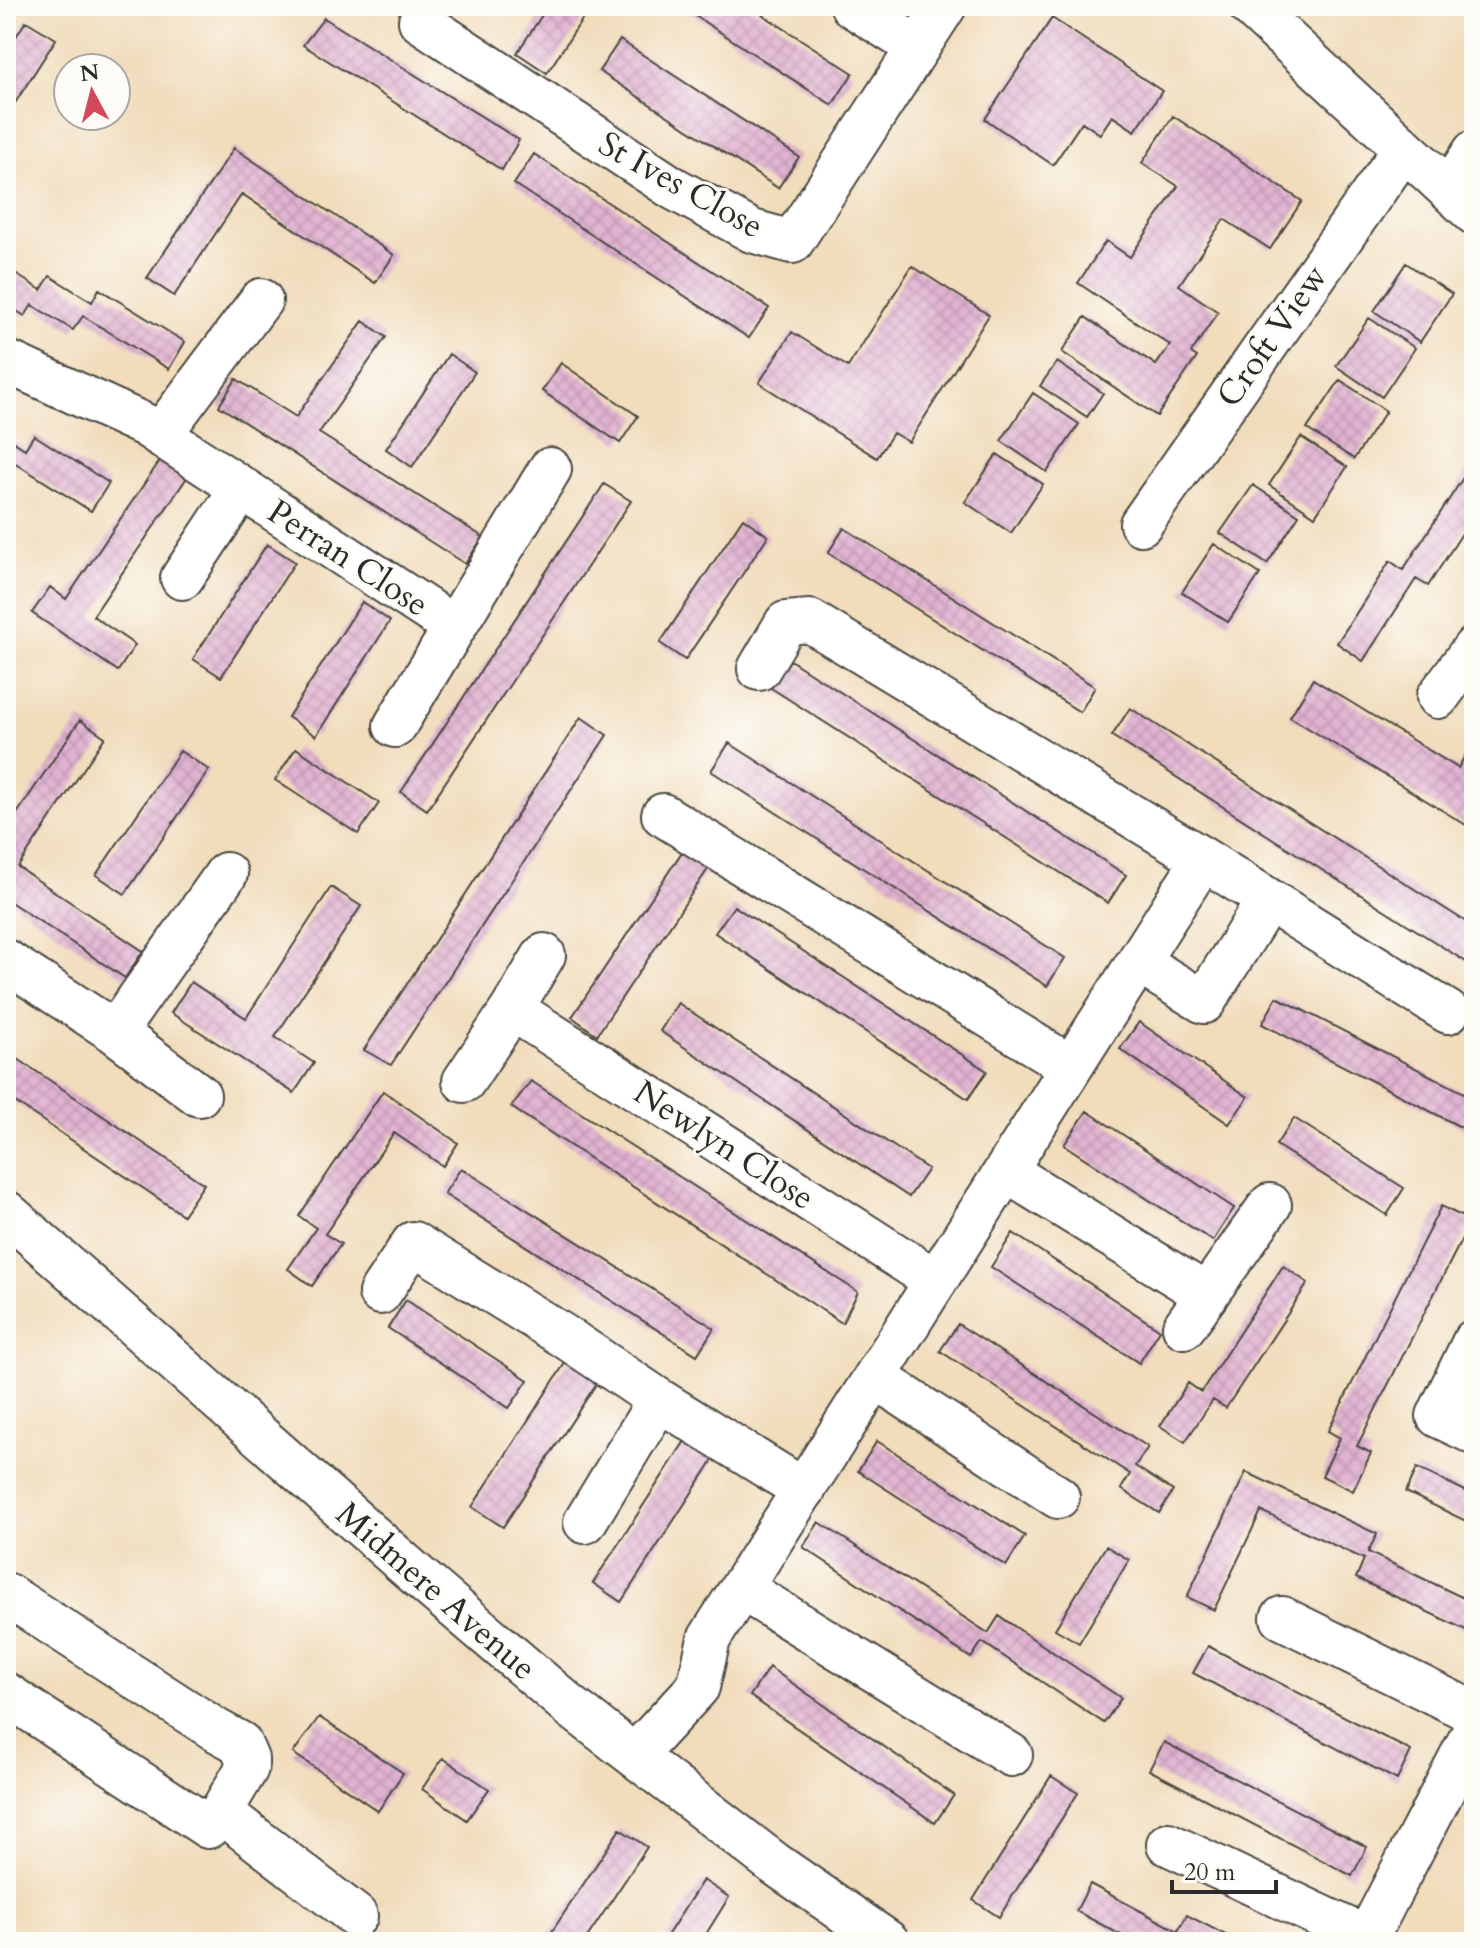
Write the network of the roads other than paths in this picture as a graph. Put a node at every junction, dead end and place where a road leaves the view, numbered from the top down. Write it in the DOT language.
graph roads {
  1 [pos="852,6"];
  2 [pos="945,6"];
  3 [pos="1250,6"];
  4 [pos="420,21"];
  5 [pos="917,47"];
  6 [pos="1404,149"];
  7 [pos="1474,152"];
  8 [pos="1462,202"];
  9 [pos="261,300"];
  10 [pos="6,361"];
  11 [pos="160,435"];
  12 [pos="550,469"];
  13 [pos="241,489"];
  14 [pos="1141,524"];
  15 [pos="182,578"];
  16 [pos="454,627"];
  17 [pos="1474,648"];
  18 [pos="759,669"];
  19 [pos="1438,697"];
  20 [pos="395,726"];
  21 [pos="663,815"];
  22 [pos="1203,859"];
  23 [pos="226,874"];
  24 [pos="1268,900"];
  25 [pos="544,955"];
  26 [pos="6,961"];
  27 [pos="1138,962"];
  28 [pos="512,1009"];
  29 [pos="1448,1012"];
  30 [pos="115,1032"];
  31 [pos="1071,1067"];
  32 [pos="464,1081"];
  33 [pos="199,1095"];
  34 [pos="1006,1171"];
  35 [pos="1270,1205"];
  36 [pos="6,1212"];
  37 [pos="936,1281"];
  38 [pos="380,1293"];
  39 [pos="1474,1341"];
  40 [pos="875,1377"];
  41 [pos="659,1400"];
  42 [pos="1474,1433"];
  43 [pos="804,1490"];
  44 [pos="1058,1497"];
  45 [pos="585,1522"];
  46 [pos="741,1588"];
  47 [pos="6,1594"];
  48 [pos="1282,1618"];
  49 [pos="6,1694"];
  50 [pos="1474,1713"];
  51 [pos="1474,1731"];
  52 [pos="635,1755"];
  53 [pos="1011,1755"];
  54 [pos="1464,1772"];
  55 [pos="221,1812"];
  56 [pos="1168,1844"];
  57 [pos="356,1916"];
  58 [pos="1366,1940"];
  59 [pos="888,1942"];
  1 -- 5 [label="street"];
  2 -- 5 [label="street, St Ives Close"];
  3 -- 6 [label="street"];
  4 -- 5 [label="street, St Ives Close"];
  6 -- 8 [label="street"];
  6 -- 14 [label="street, Croft View"];
  7 -- 8 [label="street"];
  9 -- 11 [label="street"];
  10 -- 11 [label="street, Perran Close"];
  11 -- 13 [label="street, Perran Close"];
  12 -- 16 [label="street, Perran Close"];
  13 -- 15 [label="street, Perran Close"];
  13 -- 16 [label="street, Perran Close"];
  16 -- 20 [label="street, Perran Close"];
  17 -- 19 [label="street"];
  18 -- 22 [label="street"];
  21 -- 31 [label="street"];
  22 -- 24 [label="street"];
  22 -- 27 [label="street"];
  23 -- 30 [label="street"];
  24 -- 27 [label="street"];
  24 -- 29 [label="street"];
  25 -- 28 [label="street"];
  26 -- 30 [label="street"];
  27 -- 31 [label="street"];
  28 -- 32 [label="street"];
  28 -- 37 [label="street, Newlyn Close"];
  30 -- 33 [label="street"];
  31 -- 34 [label="street"];
  34 -- 35 [label="street"];
  34 -- 37 [label="street"];
  36 -- 52 [label="street, Midmere Avenue"];
  37 -- 40 [label="street"];
  38 -- 41 [label="street"];
  39 -- 42 [label="street"];
  40 -- 43 [label="street"];
  40 -- 44 [label="street"];
  41 -- 43 [label="street"];
  41 -- 45 [label="street"];
  43 -- 46 [label="street"];
  46 -- 52 [label="street"];
  46 -- 53 [label="street"];
  47 -- 55 [label="street"];
  48 -- 50 [label="street"];
  49 -- 55 [label="street"];
  51 -- 54 [label="street"];
  52 -- 59 [label="street, Midmere Avenue"];
  54 -- 58 [label="street"];
  55 -- 57 [label="street"];
  56 -- 58 [label="street"];
}
